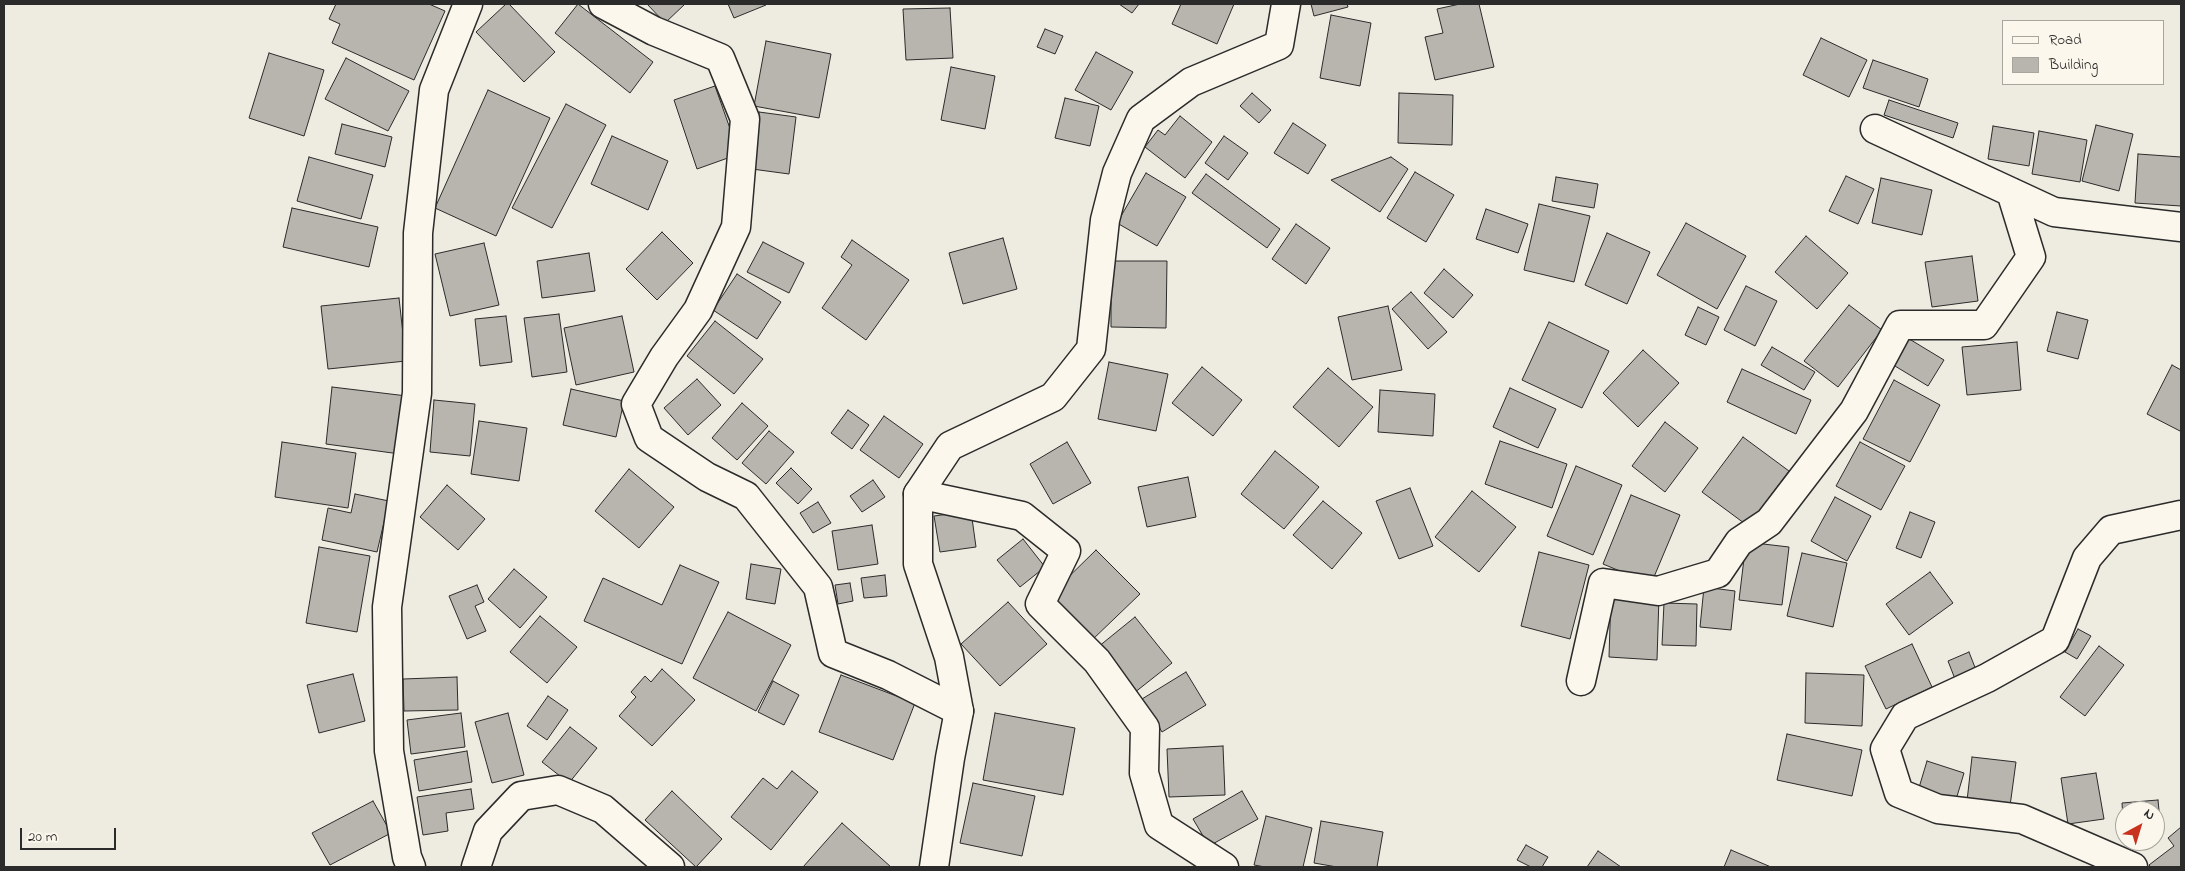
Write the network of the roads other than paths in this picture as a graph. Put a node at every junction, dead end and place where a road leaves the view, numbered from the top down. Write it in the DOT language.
graph roads {
  1 [pos="468,4"];
  2 [pos="603,4"];
  3 [pos="1286,4"];
  4 [pos="1875,130"];
  5 [pos="2011,192"];
  6 [pos="2181,226"];
  7 [pos="918,494"];
  8 [pos="2181,515"];
  9 [pos="1581,681"];
  10 [pos="959,711"];
  11 [pos="411,867"];
  12 [pos="476,867"];
  13 [pos="670,867"];
  14 [pos="934,867"];
  15 [pos="1224,867"];
  16 [pos="2133,867"];
  1 -- 11 [label="street"];
  2 -- 10 [label="street"];
  3 -- 7 [label="street"];
  4 -- 5 [label="street"];
  5 -- 6 [label="street"];
  5 -- 9 [label="street"];
  7 -- 10 [label="street"];
  7 -- 15 [label="street"];
  8 -- 16 [label="street"];
  10 -- 14 [label="street"];
  12 -- 13 [label="street"];
}
